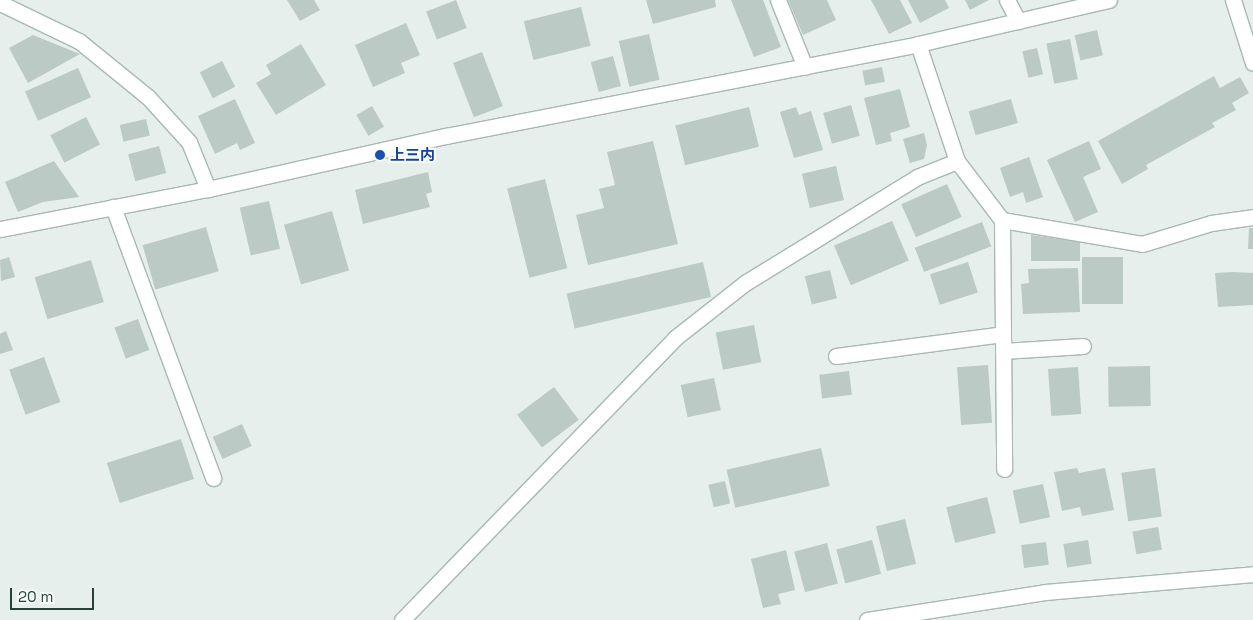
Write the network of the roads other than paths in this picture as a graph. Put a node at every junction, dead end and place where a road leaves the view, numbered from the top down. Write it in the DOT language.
graph roads {
  1 [pos="778,0"];
  2 [pos="1007,0"];
  3 [pos="1109,0"];
  4 [pos="1233,0"];
  5 [pos="0,3"];
  6 [pos="1018,21"];
  7 [pos="918,44"];
  8 [pos="1253,63"];
  9 [pos="804,67"];
  10 [pos="957,161"];
  11 [pos="208,189"];
  12 [pos="113,207"];
  13 [pos="1253,217"];
  14 [pos="1002,220"];
  15 [pos="0,229"];
  16 [pos="1003,334"];
  17 [pos="1083,346"];
  18 [pos="1003,351"];
  19 [pos="836,356"];
  20 [pos="1004,469"];
  21 [pos="213,478"];
  22 [pos="1253,574"];
  23 [pos="402,620"];
  24 [pos="867,620"];
  1 -- 9 [label="street"];
  2 -- 6 [label="street"];
  3 -- 6 [label="street"];
  4 -- 8 [label="street"];
  5 -- 11 [label="street"];
  6 -- 7 [label="street"];
  7 -- 9 [label="street"];
  7 -- 10 [label="street"];
  9 -- 11 [label="street"];
  10 -- 14 [label="street"];
  10 -- 23 [label="street"];
  11 -- 12 [label="street"];
  12 -- 15 [label="street"];
  12 -- 21 [label="street"];
  13 -- 14 [label="street"];
  14 -- 16 [label="street"];
  16 -- 18 [label="street"];
  16 -- 19 [label="street"];
  17 -- 18 [label="street"];
  18 -- 20 [label="street"];
  22 -- 24 [label="street"];
}
